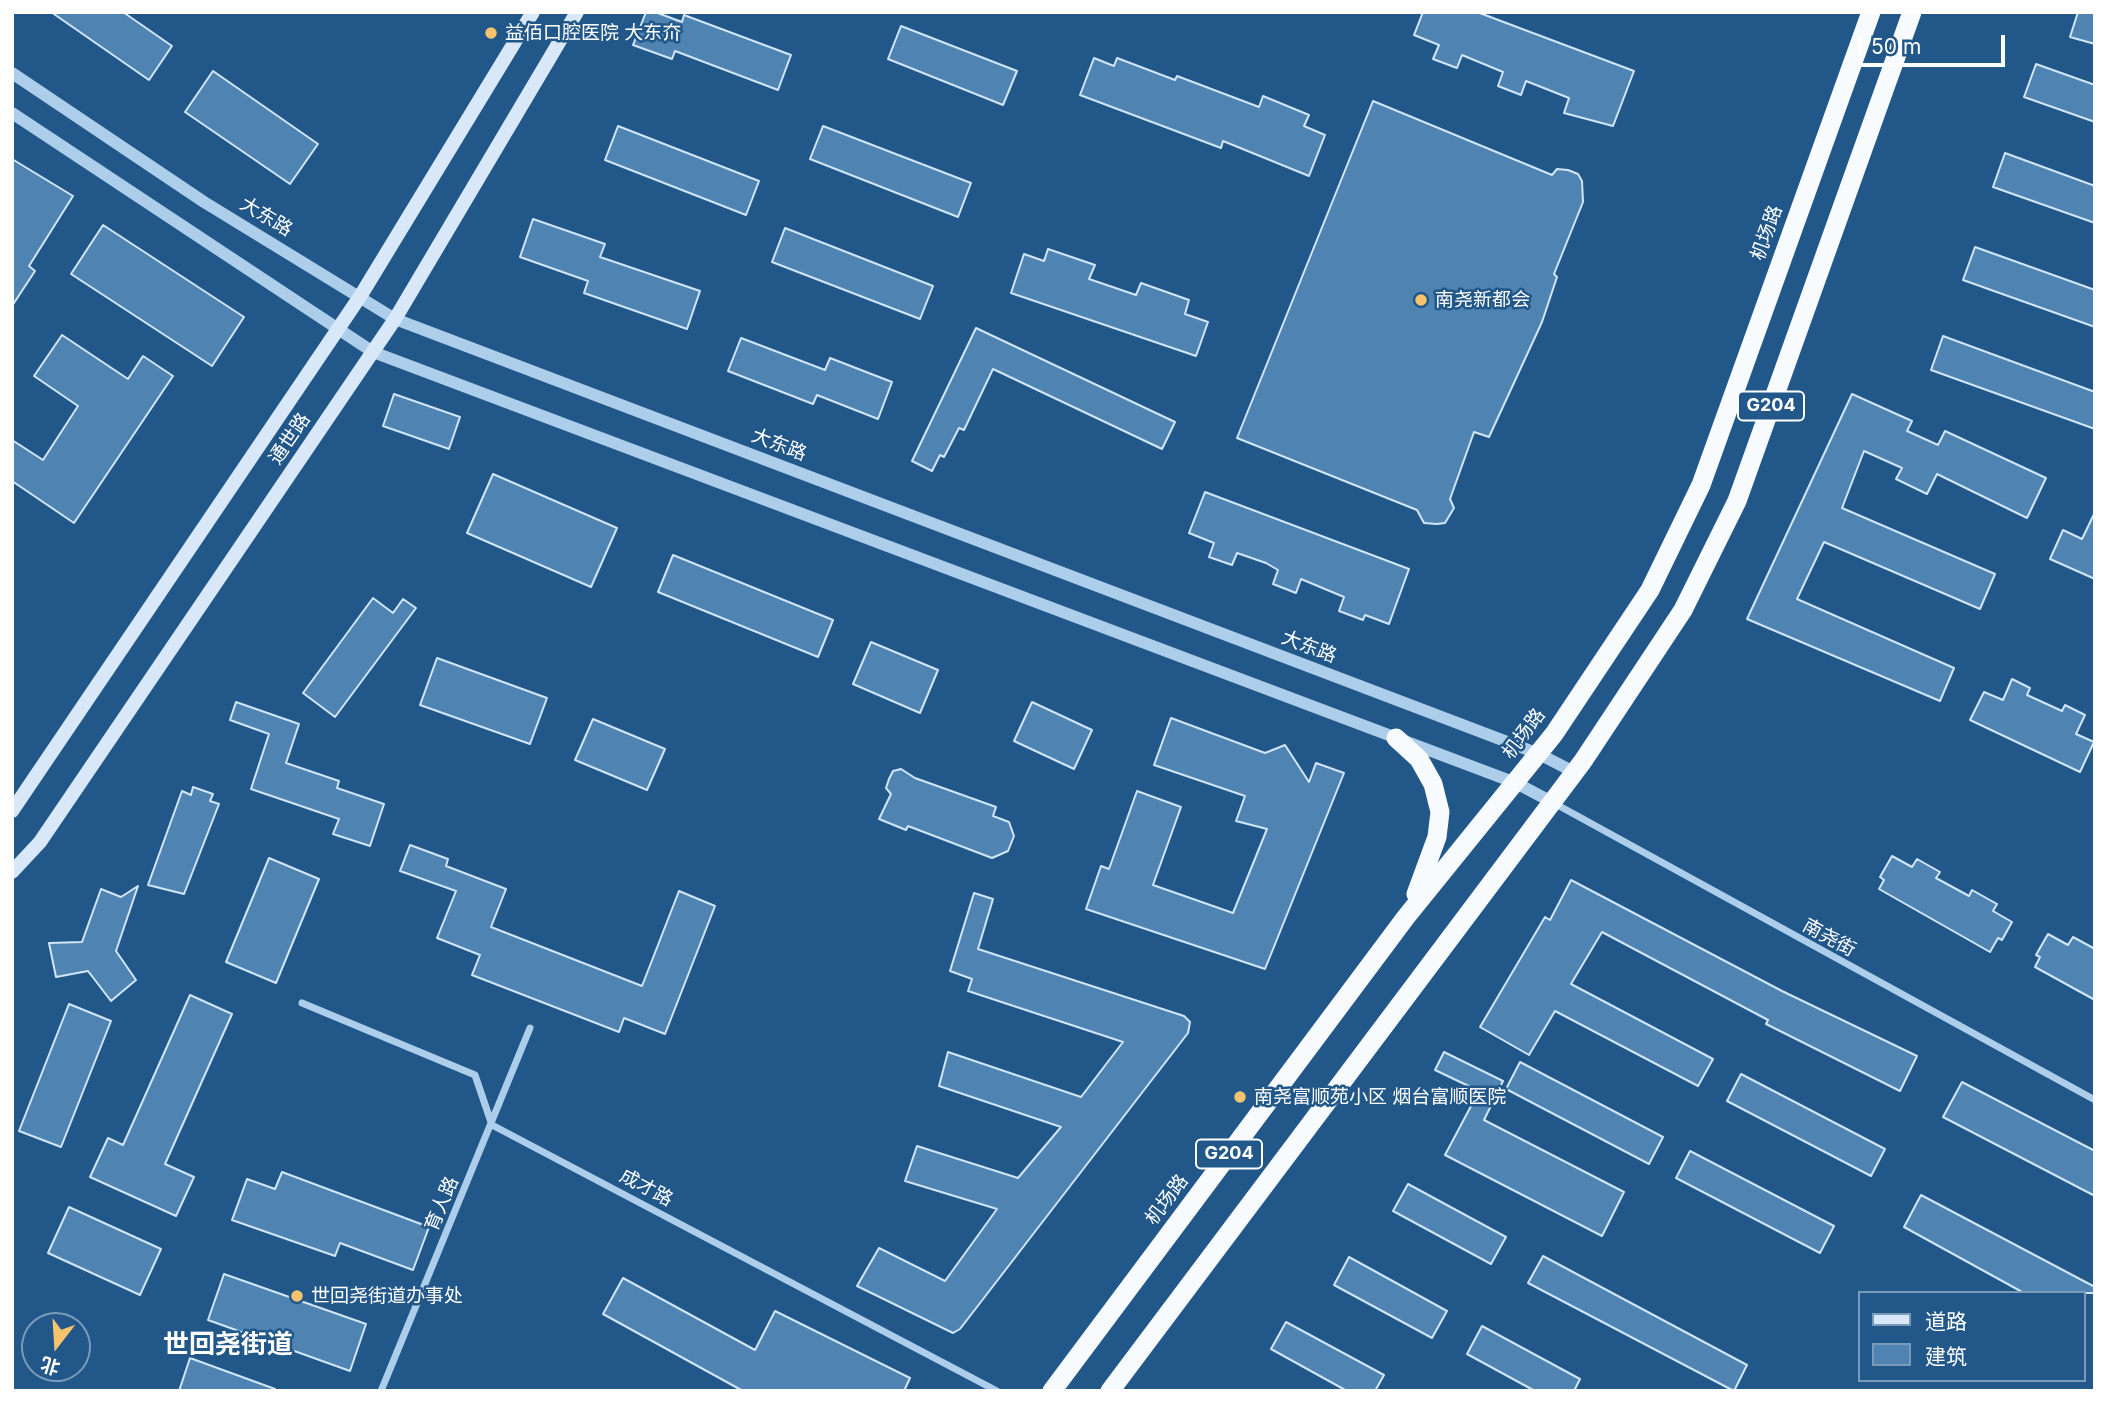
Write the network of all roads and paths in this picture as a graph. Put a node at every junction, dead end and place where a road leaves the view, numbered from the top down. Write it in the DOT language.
graph roads {
  1 [pos="533,12"];
  2 [pos="577,12"];
  3 [pos="1871,12"];
  4 [pos="1912,12"];
  5 [pos="12,73"];
  6 [pos="12,113"];
  7 [pos="361,295"];
  8 [pos="396,319"];
  9 [pos="340,328"];
  10 [pos="373,352"];
  11 [pos="1396,737"];
  12 [pos="1538,754"];
  13 [pos="1574,772"];
  14 [pos="1516,783"];
  15 [pos="1550,801"];
  16 [pos="12,811"];
  17 [pos="12,872"];
  18 [pos="1406,917"];
  19 [pos="302,1003"];
  20 [pos="530,1028"];
  21 [pos="2095,1100"];
  22 [pos="492,1125"];
  23 [pos="381,1391"];
  24 [pos="997,1391"];
  25 [pos="1052,1391"];
  26 [pos="1110,1391"];
  1 -- 7 [label="main road, 通世路"];
  2 -- 8 [label="main road, 通世路"];
  3 -- 12 [label="highway, 机场路 / G204"];
  4 -- 13 [label="highway, G204"];
  5 -- 7 [label="street, 大东路"];
  6 -- 9 [label="street"];
  7 -- 8 [label="street, 大东路"];
  7 -- 9 [label="main road, 通世路"];
  8 -- 10 [label="main road, 通世路"];
  8 -- 12 [label="street, 大东路"];
  9 -- 10 [label="street"];
  9 -- 16 [label="main road, 通世路"];
  10 -- 11 [label="street"];
  10 -- 17 [label="main road, 通世路"];
  11 -- 14 [label="street"];
  11 -- 18 [label="highway"];
  12 -- 13 [label="street, 大东路"];
  12 -- 14 [label="highway, 机场路 / G204"];
  13 -- 15 [label="highway"];
  14 -- 15 [label="street"];
  14 -- 18 [label="highway, 机场路 / G204"];
  15 -- 21 [label="street, 南尧街"];
  15 -- 26 [label="highway, G204"];
  18 -- 25 [label="highway, 机场路 / G204"];
  19 -- 22 [label="street"];
  20 -- 22 [label="street, 育人路"];
  22 -- 23 [label="street, 育人路"];
  22 -- 24 [label="street, 成才路"];
}
